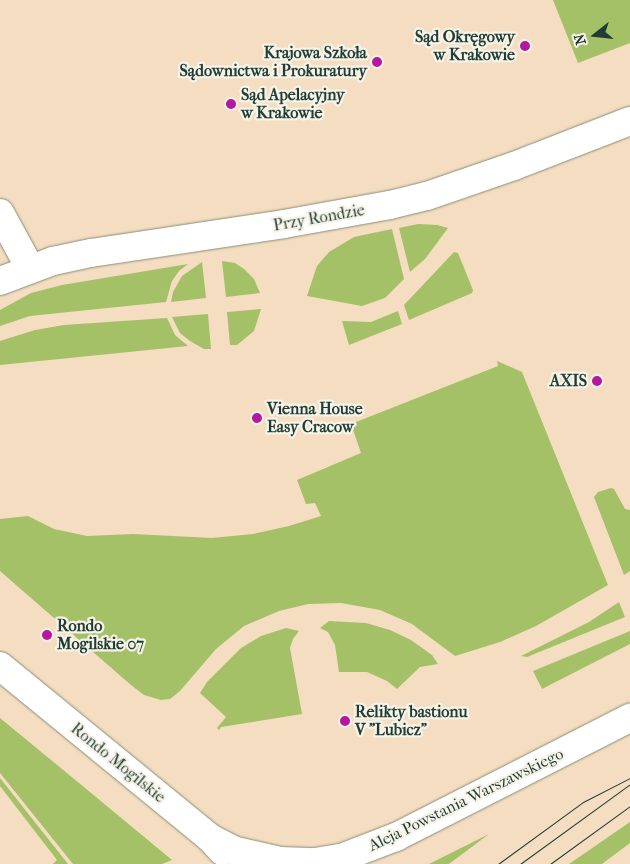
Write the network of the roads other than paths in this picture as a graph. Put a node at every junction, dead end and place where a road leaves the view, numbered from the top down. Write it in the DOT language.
graph roads {
  1 [pos="630,121"];
  2 [pos="0,213"];
  3 [pos="30,268"];
  4 [pos="0,281"];
  5 [pos="0,666"];
  6 [pos="630,718"];
  7 [pos="210,838"];
  8 [pos="233,864"];
  1 -- 3 [label="main road, Przy Rondzie"];
  2 -- 3 [label="main road"];
  3 -- 4 [label="main road, Przy Rondzie"];
  5 -- 7 [label="main road, Rondo Mogilskie"];
  6 -- 7 [label="main road, Aleja Powstania Warszawskiego"];
  7 -- 8 [label="main road, Rondo Mogilskie"];
}
